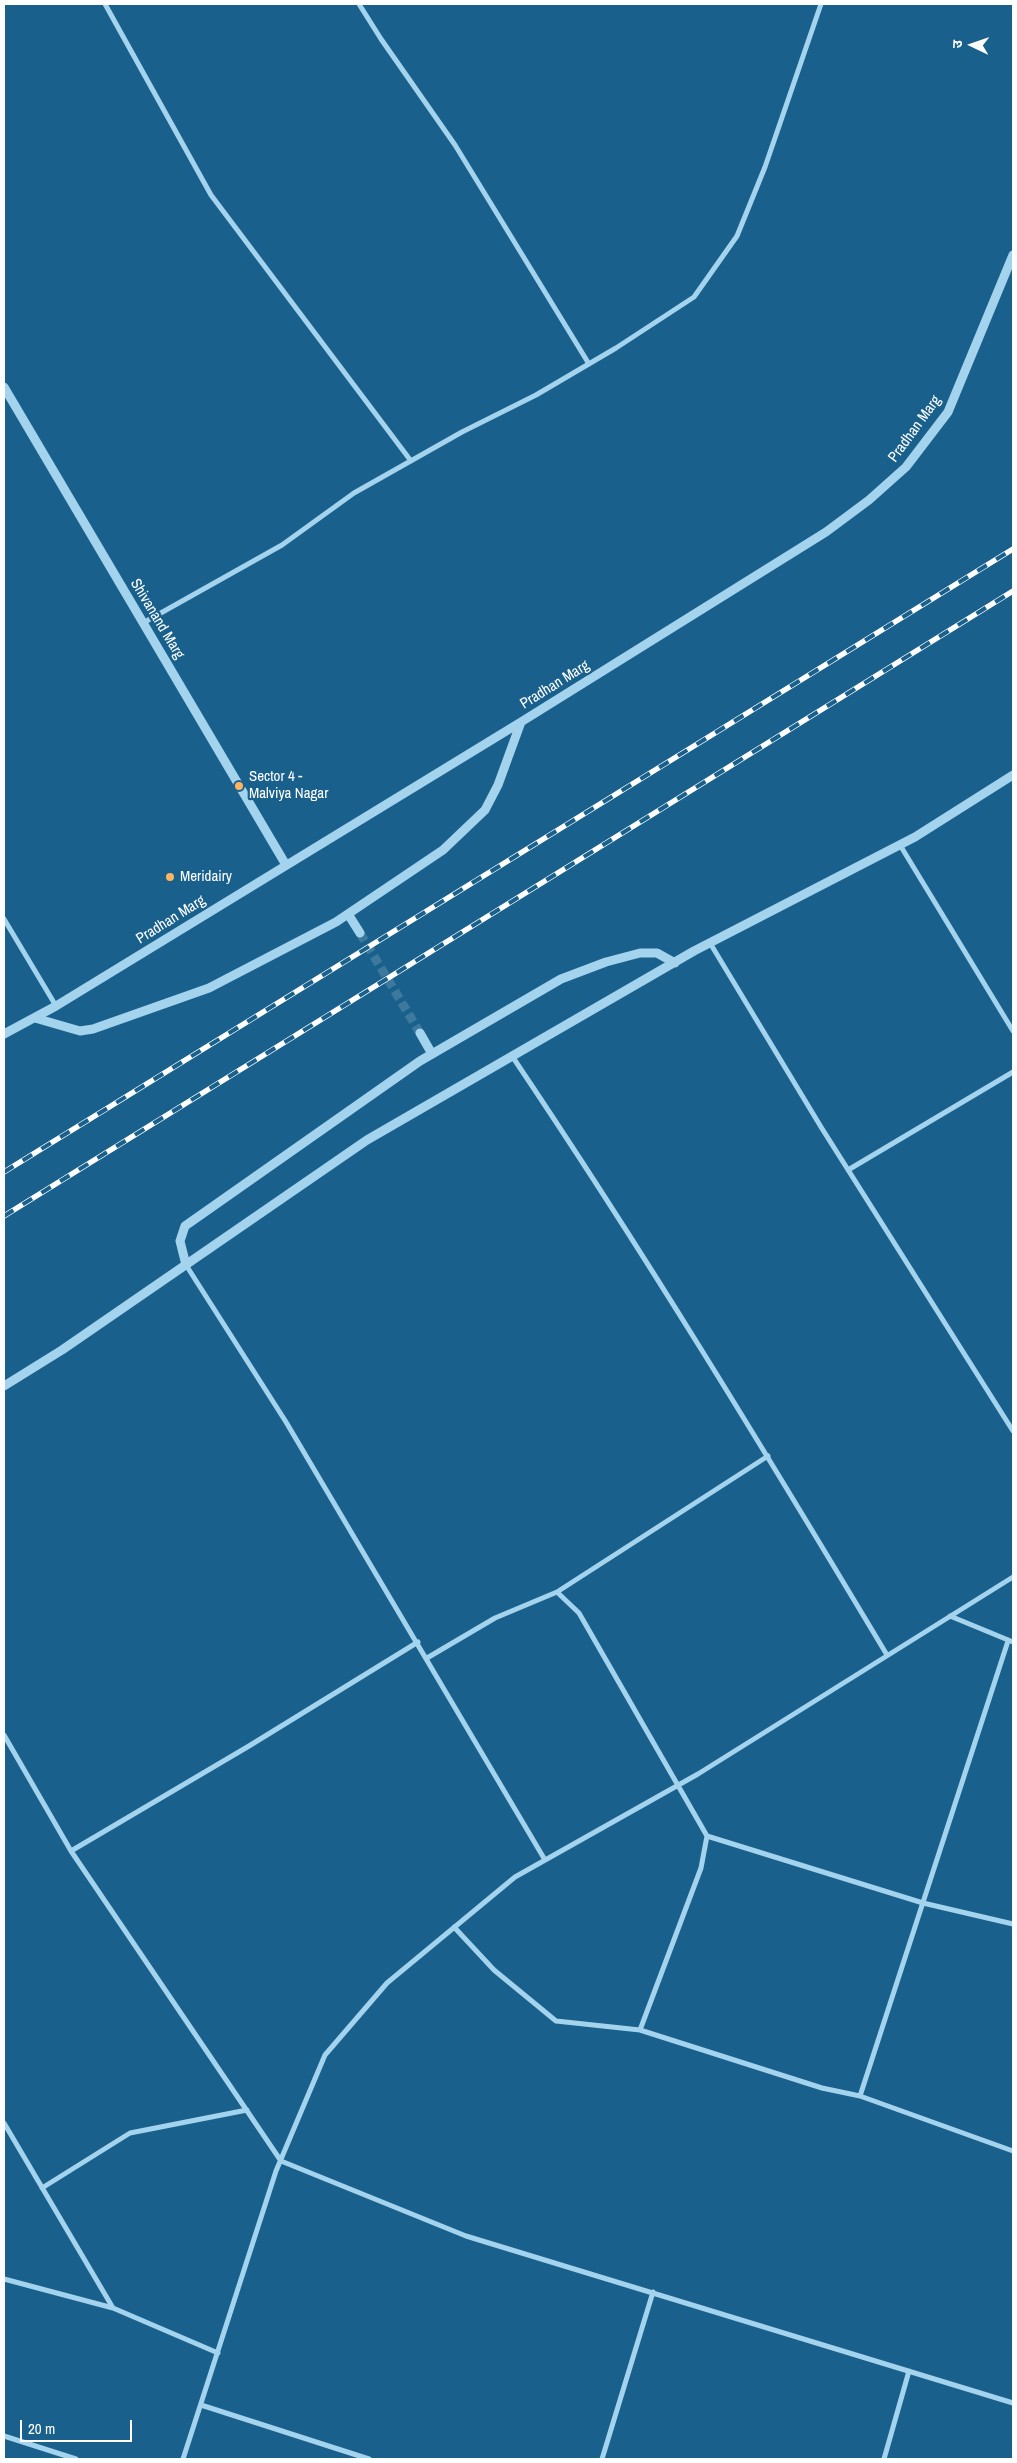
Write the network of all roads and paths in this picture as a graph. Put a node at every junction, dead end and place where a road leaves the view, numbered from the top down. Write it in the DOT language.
graph roads {
  1 [pos="105,4"];
  2 [pos="359,4"];
  3 [pos="821,4"];
  4 [pos="1013,255"];
  5 [pos="589,364"];
  6 [pos="4,387"];
  7 [pos="411,461"];
  8 [pos="143,623"];
  9 [pos="521,722"];
  10 [pos="1013,775"];
  11 [pos="900,845"];
  12 [pos="286,865"];
  13 [pos="348,914"];
  14 [pos="4,919"];
  15 [pos="360,933"];
  16 [pos="710,943"];
  17 [pos="675,963"];
  18 [pos="56,1006"];
  19 [pos="35,1018"];
  20 [pos="1013,1031"];
  21 [pos="420,1033"];
  22 [pos="4,1034"];
  23 [pos="432,1054"];
  24 [pos="512,1055"];
  25 [pos="1013,1072"];
  26 [pos="848,1170"];
  27 [pos="186,1265"];
  28 [pos="4,1386"];
  29 [pos="1013,1431"];
  30 [pos="768,1456"];
  31 [pos="1013,1576"];
  32 [pos="557,1592"];
  33 [pos="950,1616"];
  34 [pos="418,1642"];
  35 [pos="1010,1642"];
  36 [pos="887,1655"];
  37 [pos="427,1658"];
  38 [pos="4,1735"];
  39 [pos="677,1786"];
  40 [pos="707,1836"];
  41 [pos="71,1851"];
  42 [pos="545,1860"];
  43 [pos="923,1903"];
  44 [pos="1013,1924"];
  45 [pos="454,1927"];
  46 [pos="640,2030"];
  47 [pos="860,2096"];
  48 [pos="246,2110"];
  49 [pos="4,2123"];
  50 [pos="1013,2151"];
  51 [pos="281,2161"];
  52 [pos="42,2188"];
  53 [pos="4,2279"];
  54 [pos="653,2292"];
  55 [pos="113,2308"];
  56 [pos="218,2353"];
  57 [pos="909,2370"];
  58 [pos="1013,2403"];
  59 [pos="201,2405"];
  60 [pos="4,2436"];
  61 [pos="76,2459"];
  62 [pos="183,2459"];
  63 [pos="369,2459"];
  64 [pos="602,2459"];
  65 [pos="884,2459"];
  1 -- 7 [label="street"];
  2 -- 5 [label="street"];
  3 -- 5 [label="street"];
  4 -- 9 [label="street, Pradhan Marg"];
  5 -- 7 [label="street"];
  6 -- 8 [label="street, Shivanand Marg"];
  7 -- 8 [label="street"];
  8 -- 12 [label="street, Shivanand Marg"];
  9 -- 12 [label="street, Pradhan Marg"];
  9 -- 13 [label="street"];
  10 -- 11 [label="street"];
  11 -- 16 [label="street"];
  11 -- 20 [label="street"];
  12 -- 18 [label="street, Pradhan Marg"];
  13 -- 15 [label="street"];
  13 -- 19 [label="street"];
  14 -- 18 [label="street"];
  16 -- 17 [label="street"];
  16 -- 26 [label="street"];
  17 -- 23 [label="street"];
  17 -- 24 [label="street"];
  18 -- 19 [label="street, Pradhan Marg"];
  19 -- 22 [label="street, Pradhan Marg"];
  21 -- 23 [label="street"];
  23 -- 27 [label="street"];
  24 -- 27 [label="street"];
  24 -- 30 [label="street"];
  25 -- 26 [label="street"];
  26 -- 29 [label="street"];
  27 -- 28 [label="street"];
  27 -- 34 [label="street"];
  30 -- 32 [label="street"];
  30 -- 36 [label="street"];
  31 -- 33 [label="street"];
  32 -- 37 [label="street"];
  32 -- 39 [label="street"];
  33 -- 35 [label="street"];
  33 -- 36 [label="street"];
  34 -- 37 [label="street"];
  34 -- 41 [label="street"];
  35 -- 43 [label="street"];
  36 -- 39 [label="street"];
  37 -- 42 [label="street"];
  38 -- 41 [label="street"];
  39 -- 40 [label="street"];
  39 -- 42 [label="street"];
  40 -- 43 [label="street"];
  40 -- 46 [label="street"];
  41 -- 48 [label="street"];
  42 -- 45 [label="street"];
  43 -- 44 [label="street"];
  43 -- 47 [label="street"];
  45 -- 46 [label="street"];
  45 -- 51 [label="street"];
  46 -- 47 [label="street"];
  47 -- 50 [label="street"];
  48 -- 51 [label="street"];
  48 -- 52 [label="street"];
  49 -- 52 [label="street"];
  51 -- 54 [label="street"];
  51 -- 56 [label="street"];
  52 -- 55 [label="street"];
  53 -- 55 [label="street"];
  54 -- 57 [label="street"];
  54 -- 64 [label="street"];
  55 -- 56 [label="street"];
  56 -- 59 [label="street"];
  57 -- 58 [label="street"];
  57 -- 65 [label="street"];
  59 -- 62 [label="street"];
  59 -- 63 [label="street"];
  60 -- 61 [label="street"];
}
